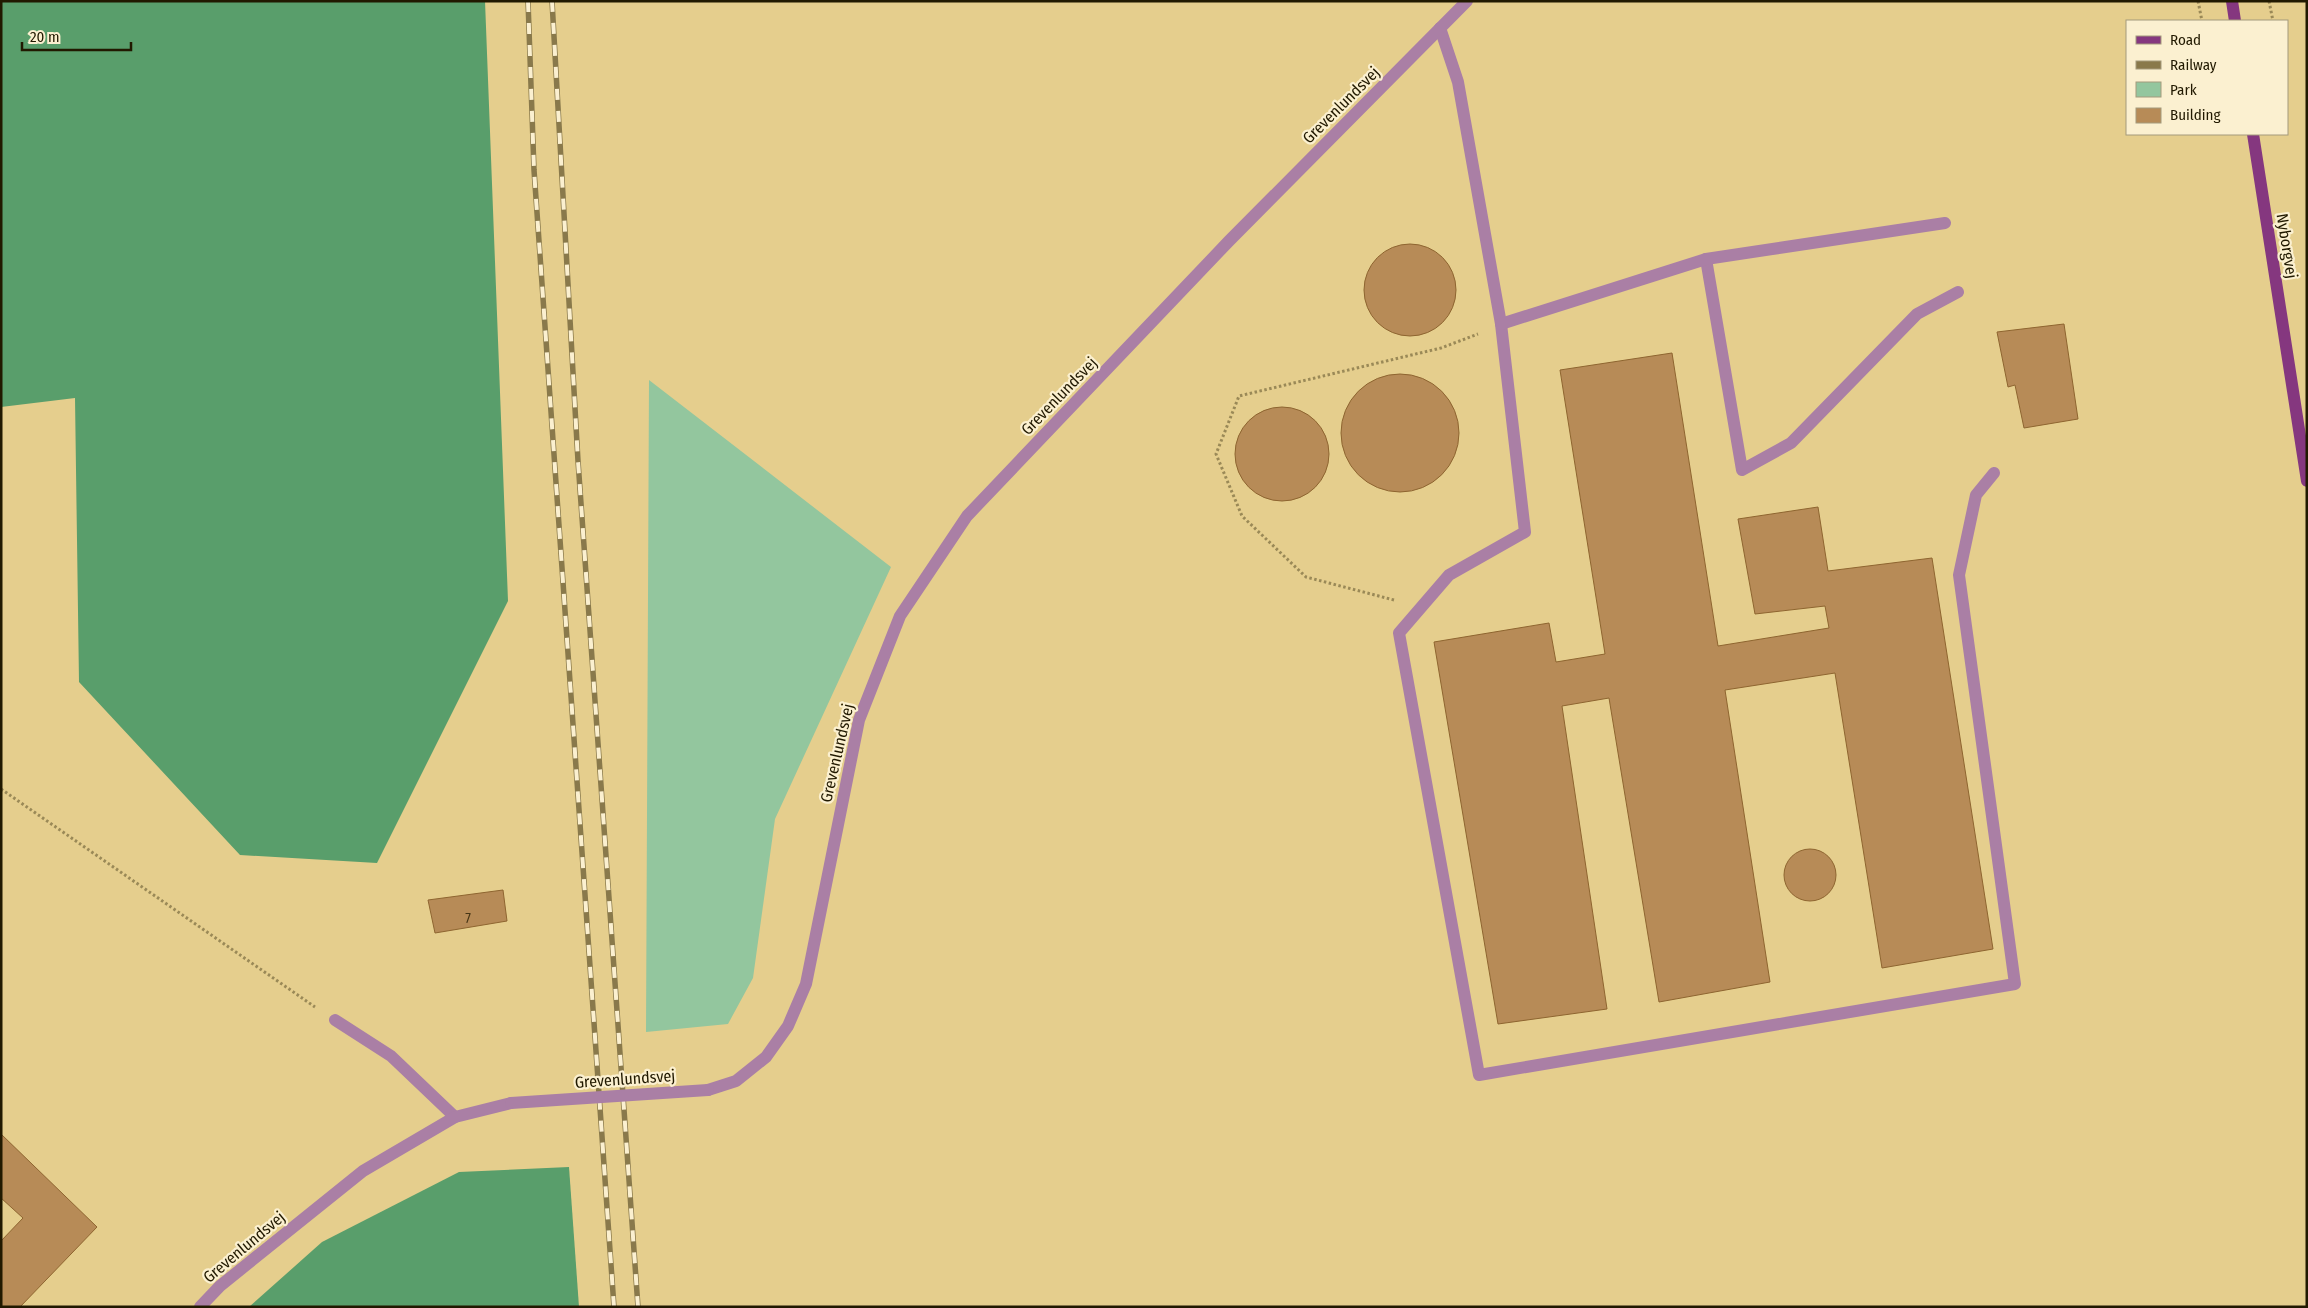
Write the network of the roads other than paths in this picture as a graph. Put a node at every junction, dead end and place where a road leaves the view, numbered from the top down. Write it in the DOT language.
graph roads {
  1 [pos="1466,1"];
  2 [pos="2232,1"];
  3 [pos="2235,20"];
  4 [pos="1440,28"];
  5 [pos="2253,135"];
  6 [pos="1945,223"];
  7 [pos="1706,259"];
  8 [pos="1958,292"];
  9 [pos="1501,324"];
  10 [pos="1994,473"];
  11 [pos="2307,481"];
  12 [pos="335,1020"];
  13 [pos="455,1117"];
  14 [pos="200,1307"];
  1 -- 4 [label="street, Grevenlundsvej"];
  2 -- 3 [label="main road"];
  4 -- 9 [label="street"];
  4 -- 13 [label="street, Grevenlundsvej, bridge"];
  5 -- 11 [label="main road, Nyborgvej"];
  6 -- 7 [label="street"];
  7 -- 8 [label="street"];
  7 -- 9 [label="street"];
  9 -- 10 [label="street"];
  12 -- 13 [label="street"];
  13 -- 14 [label="street, Grevenlundsvej"];
}
